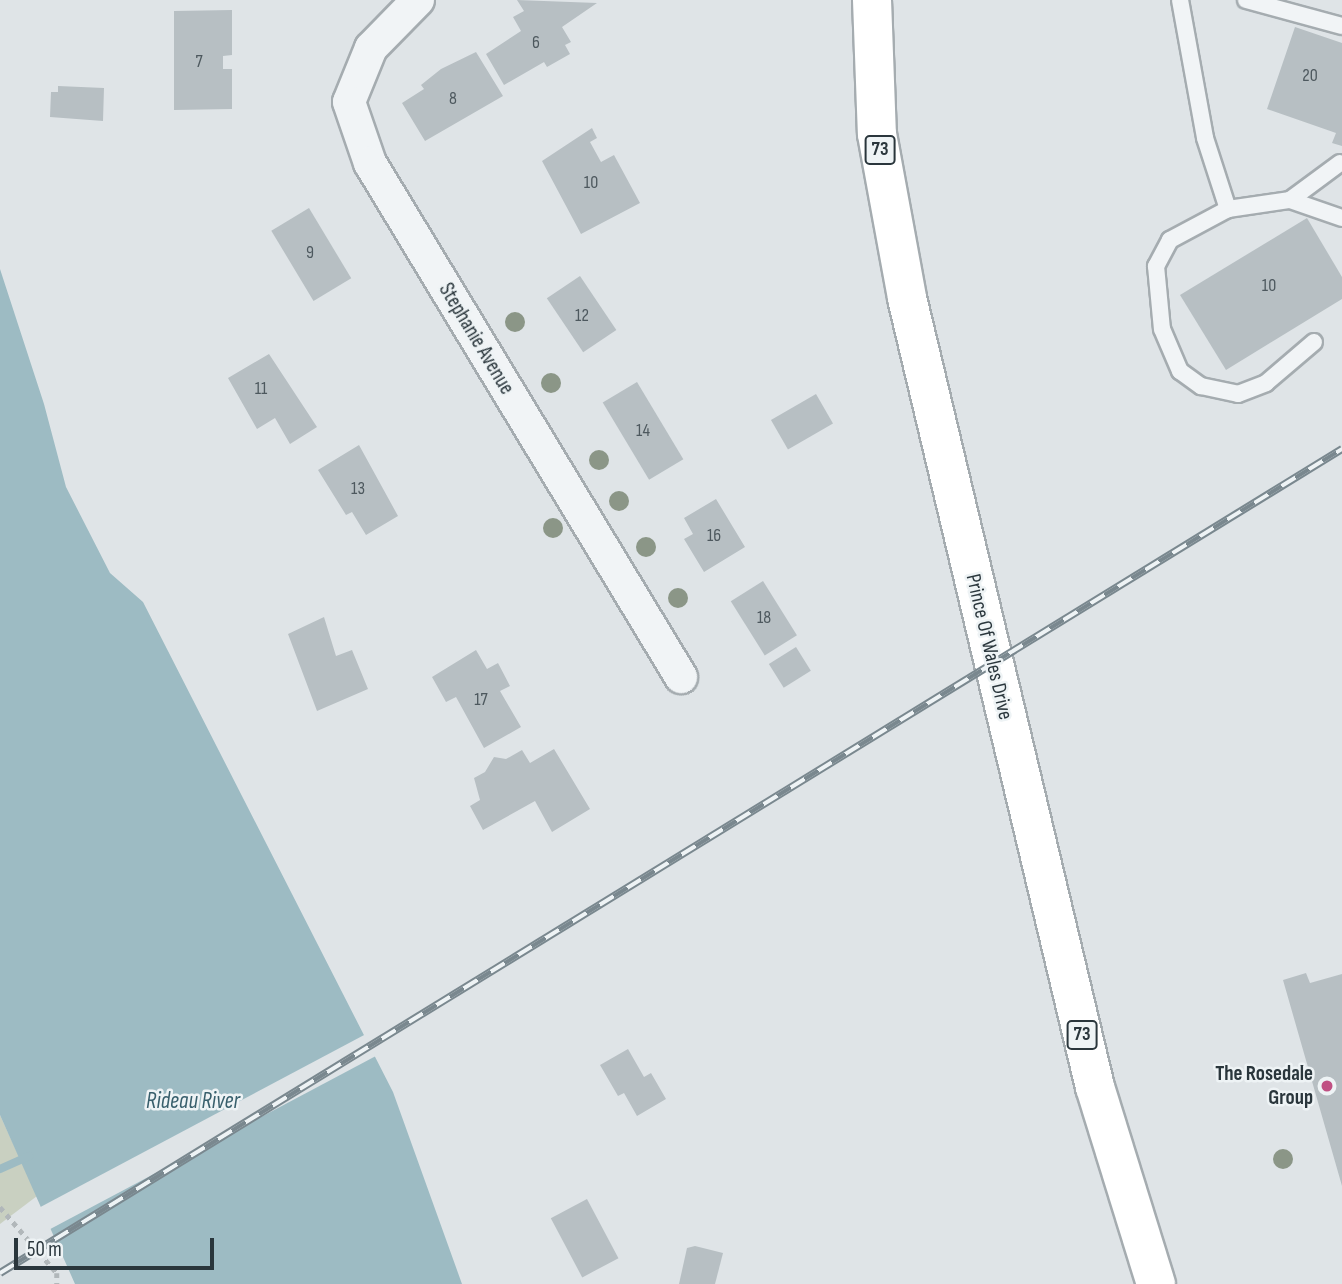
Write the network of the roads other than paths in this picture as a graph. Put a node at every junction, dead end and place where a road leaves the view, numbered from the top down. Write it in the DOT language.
graph roads {
  1 [pos="418,0"];
  2 [pos="872,0"];
  3 [pos="1180,0"];
  4 [pos="1246,0"];
  5 [pos="1342,26"];
  6 [pos="1340,163"];
  7 [pos="1290,200"];
  8 [pos="1228,209"];
  9 [pos="1342,218"];
  10 [pos="1314,342"];
  11 [pos="681,677"];
  12 [pos="1156,1284"];
  1 -- 11 [label="street, Stephanie Avenue"];
  2 -- 12 [label="main road, Prince Of Wales Drive / 73"];
  3 -- 8 [label="lane"];
  4 -- 5 [label="lane"];
  6 -- 7 [label="lane"];
  7 -- 8 [label="lane"];
  7 -- 9 [label="lane"];
  8 -- 10 [label="lane"];
}
